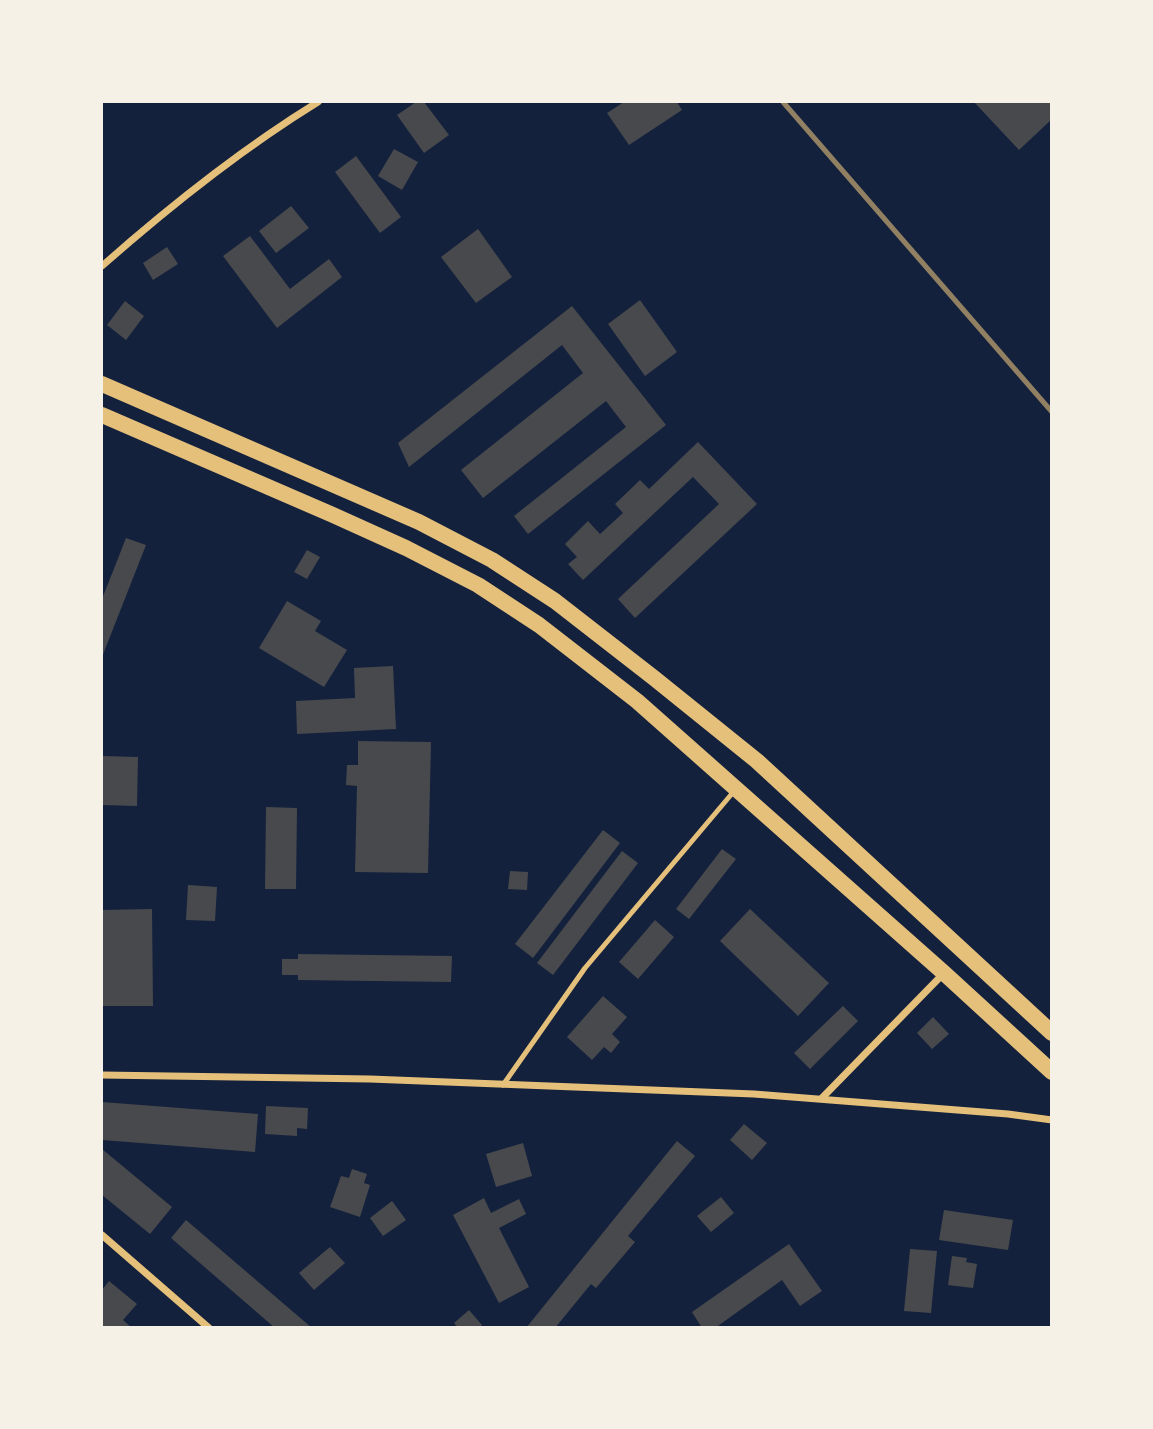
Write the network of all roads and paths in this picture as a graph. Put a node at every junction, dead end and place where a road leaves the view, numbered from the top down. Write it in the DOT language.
graph roads {
  1 [pos="318,102"];
  2 [pos="102,266"];
  3 [pos="102,384"];
  4 [pos="102,415"];
  5 [pos="736,788"];
  6 [pos="944,973"];
  7 [pos="1052,1033"];
  8 [pos="1052,1072"];
  9 [pos="102,1075"];
  10 [pos="503,1084"];
  11 [pos="821,1099"];
  12 [pos="1052,1120"];
  13 [pos="102,1235"];
  14 [pos="209,1328"];
  1 -- 2 [label="street"];
  3 -- 7 [label="main road"];
  4 -- 5 [label="main road"];
  5 -- 6 [label="main road"];
  5 -- 10 [label="lane"];
  6 -- 8 [label="main road"];
  6 -- 11 [label="street"];
  9 -- 10 [label="street"];
  10 -- 11 [label="street"];
  11 -- 12 [label="street"];
  13 -- 14 [label="street"];
}
